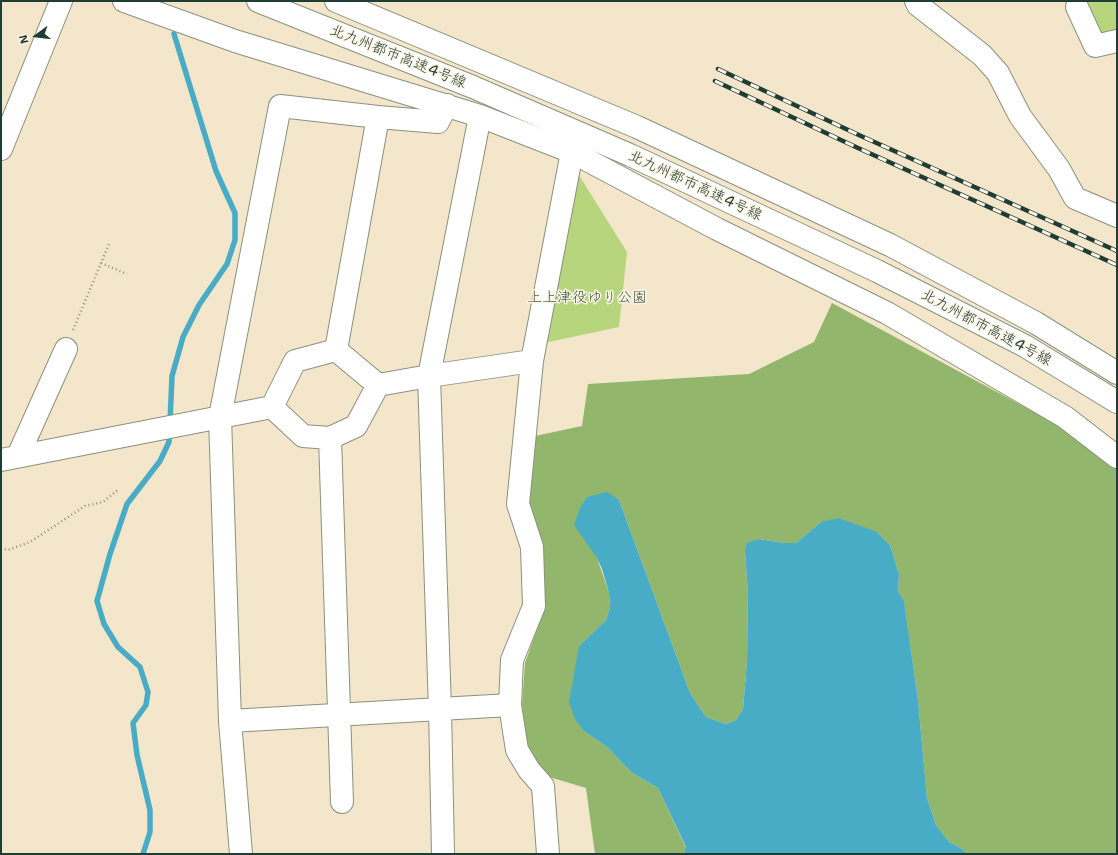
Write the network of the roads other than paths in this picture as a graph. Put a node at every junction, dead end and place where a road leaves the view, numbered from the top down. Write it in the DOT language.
graph roads {
  1 [pos="61,1"];
  2 [pos="124,1"];
  3 [pos="258,1"];
  4 [pos="336,1"];
  5 [pos="916,1"];
  6 [pos="1077,6"];
  7 [pos="1117,41"];
  8 [pos="447,105"];
  9 [pos="480,116"];
  10 [pos="378,117"];
  11 [pos="1,149"];
  12 [pos="572,152"];
  13 [pos="1117,216"];
  14 [pos="66,349"];
  15 [pos="336,350"];
  16 [pos="532,361"];
  17 [pos="1117,373"];
  18 [pos="428,376"];
  19 [pos="378,385"];
  20 [pos="1117,402"];
  21 [pos="272,407"];
  22 [pos="220,417"];
  23 [pos="330,438"];
  24 [pos="1117,457"];
  25 [pos="10,458"];
  26 [pos="510,706"];
  27 [pos="440,709"];
  28 [pos="339,714"];
  29 [pos="230,721"];
  30 [pos="342,802"];
  31 [pos="241,854"];
  32 [pos="442,854"];
  33 [pos="548,854"];
  1 -- 11 [label="main road"];
  2 -- 8 [label="main road"];
  3 -- 20 [label="main road, 北九州都市高速4号線"];
  4 -- 17 [label="main road, 北九州都市高速4号線"];
  5 -- 13 [label="main road"];
  6 -- 7 [label="main road"];
  8 -- 9 [label="main road"];
  8 -- 10 [label="main road"];
  9 -- 12 [label="main road"];
  9 -- 18 [label="main road"];
  10 -- 15 [label="main road"];
  10 -- 22 [label="main road"];
  12 -- 16 [label="main road"];
  12 -- 24 [label="main road"];
  14 -- 25 [label="main road"];
  15 -- 19 [label="main road"];
  15 -- 21 [label="main road"];
  16 -- 18 [label="main road"];
  16 -- 26 [label="main road"];
  18 -- 19 [label="main road"];
  18 -- 27 [label="main road"];
  19 -- 23 [label="main road"];
  21 -- 22 [label="main road"];
  21 -- 23 [label="main road"];
  22 -- 25 [label="main road"];
  22 -- 29 [label="main road"];
  23 -- 28 [label="main road"];
  26 -- 27 [label="main road"];
  26 -- 33 [label="main road"];
  27 -- 28 [label="main road"];
  27 -- 32 [label="main road"];
  28 -- 29 [label="main road"];
  28 -- 30 [label="main road"];
  29 -- 31 [label="main road"];
}
